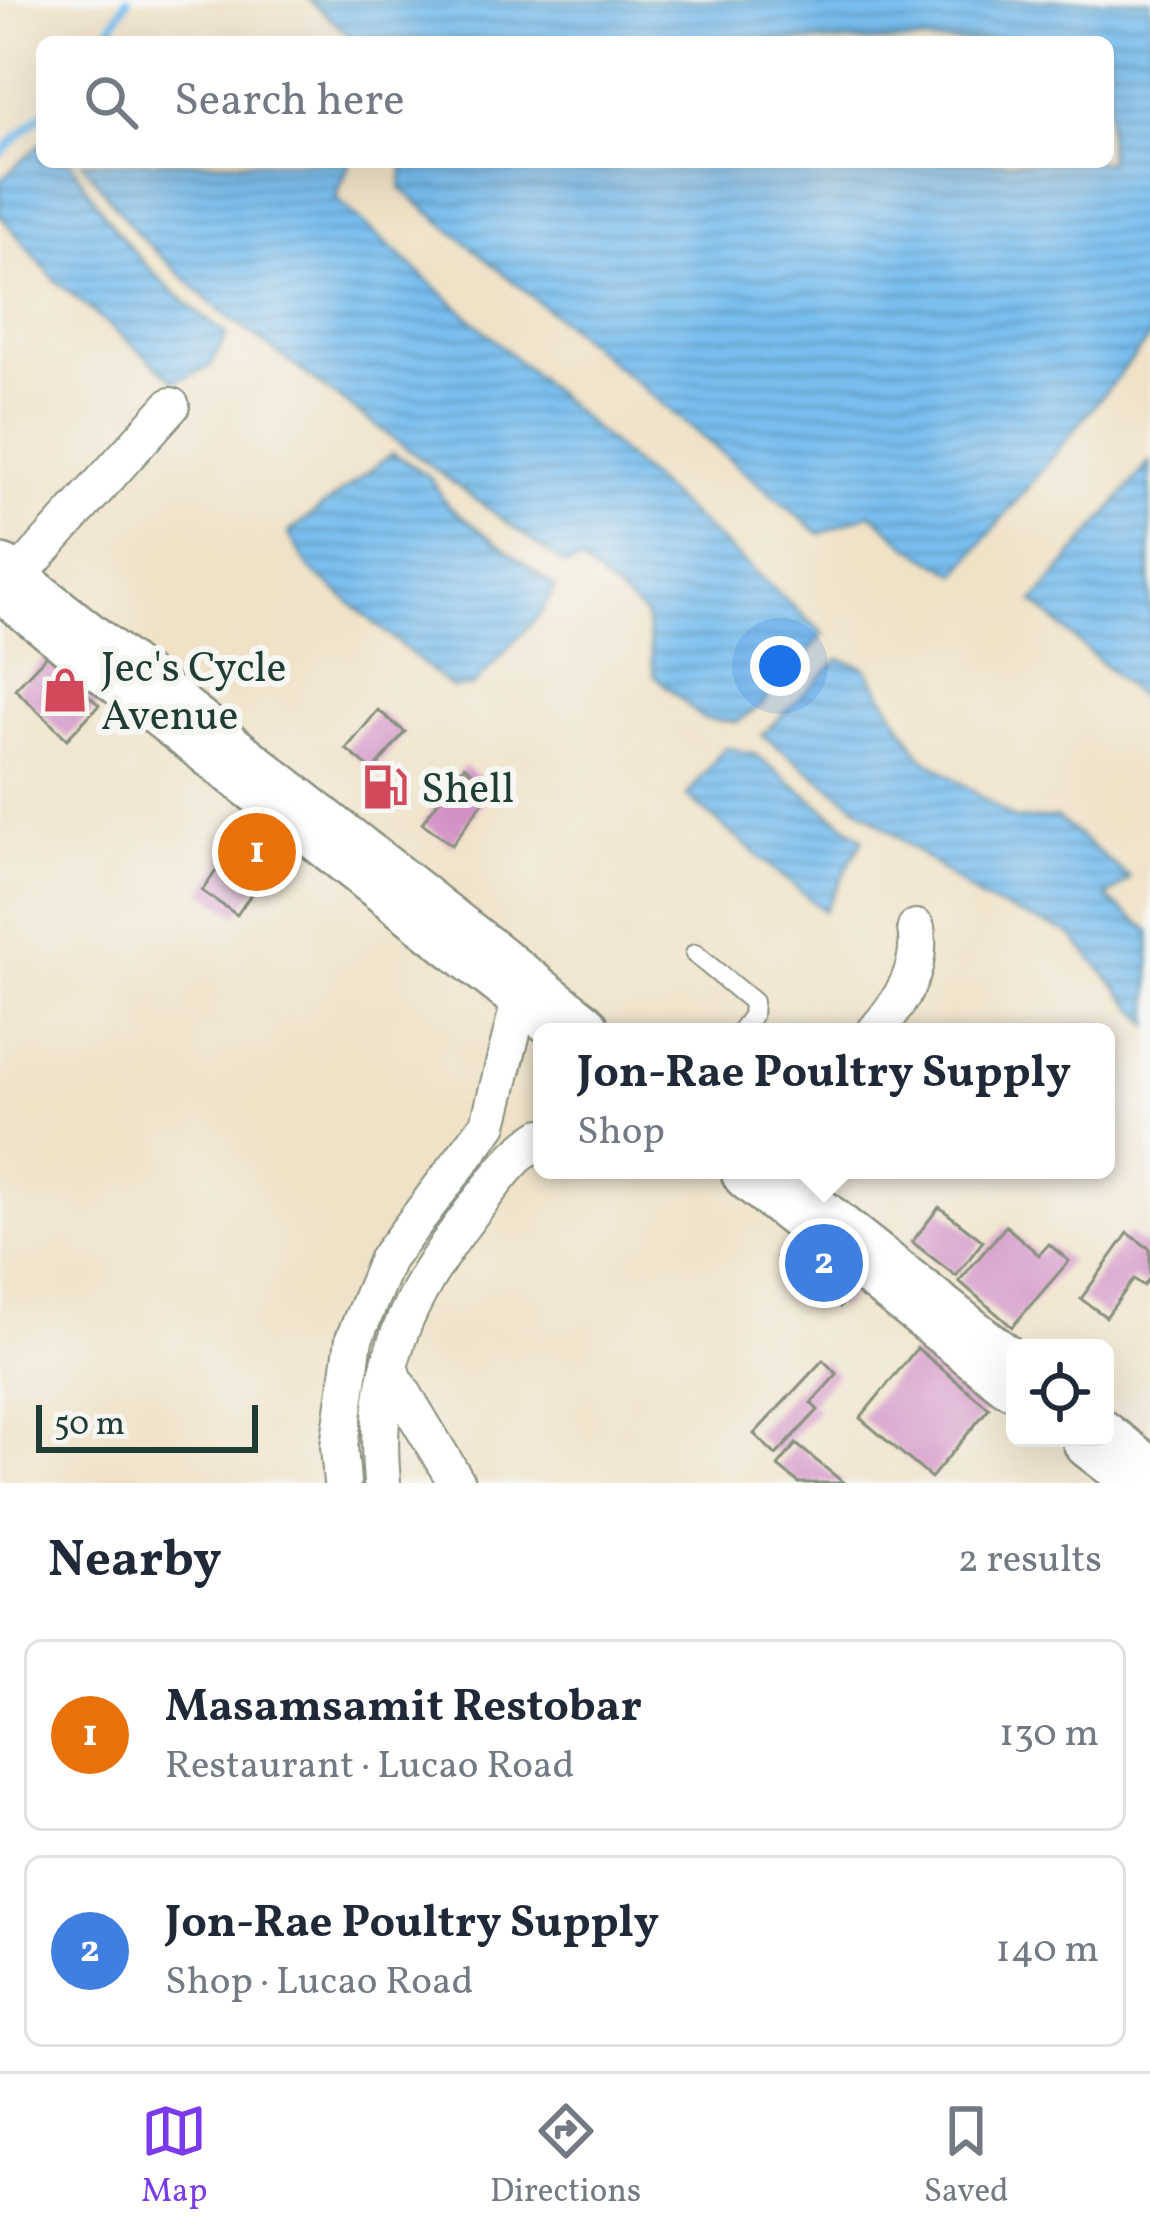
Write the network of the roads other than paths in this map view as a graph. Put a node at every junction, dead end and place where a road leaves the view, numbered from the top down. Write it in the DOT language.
graph roads {
  1 [pos="171,406"];
  2 [pos="5,581"];
  3 [pos="916,928"];
  4 [pos="695,954"];
  5 [pos="523,988"];
  6 [pos="567,1023"];
  7 [pos="747,1023"];
  8 [pos="883,1023"];
  9 [pos="489,1124"];
  10 [pos="530,1144"];
  11 [pos="765,1179"];
  12 [pos="389,1370"];
  13 [pos="1006,1370"];
  14 [pos="1106,1447"];
  15 [pos="1150,1481"];
  16 [pos="342,1483"];
  17 [pos="382,1483"];
  18 [pos="457,1483"];
  1 -- 2 [label="street"];
  2 -- 5 [label="highway"];
  3 -- 8 [label="street"];
  4 -- 7 [label="lane"];
  5 -- 6 [label="highway"];
  5 -- 9 [label="street"];
  9 -- 10 [label="street"];
  9 -- 16 [label="street"];
  10 -- 12 [label="street"];
  11 -- 13 [label="highway"];
  12 -- 17 [label="street"];
  12 -- 18 [label="street"];
  14 -- 15 [label="highway"];
}
